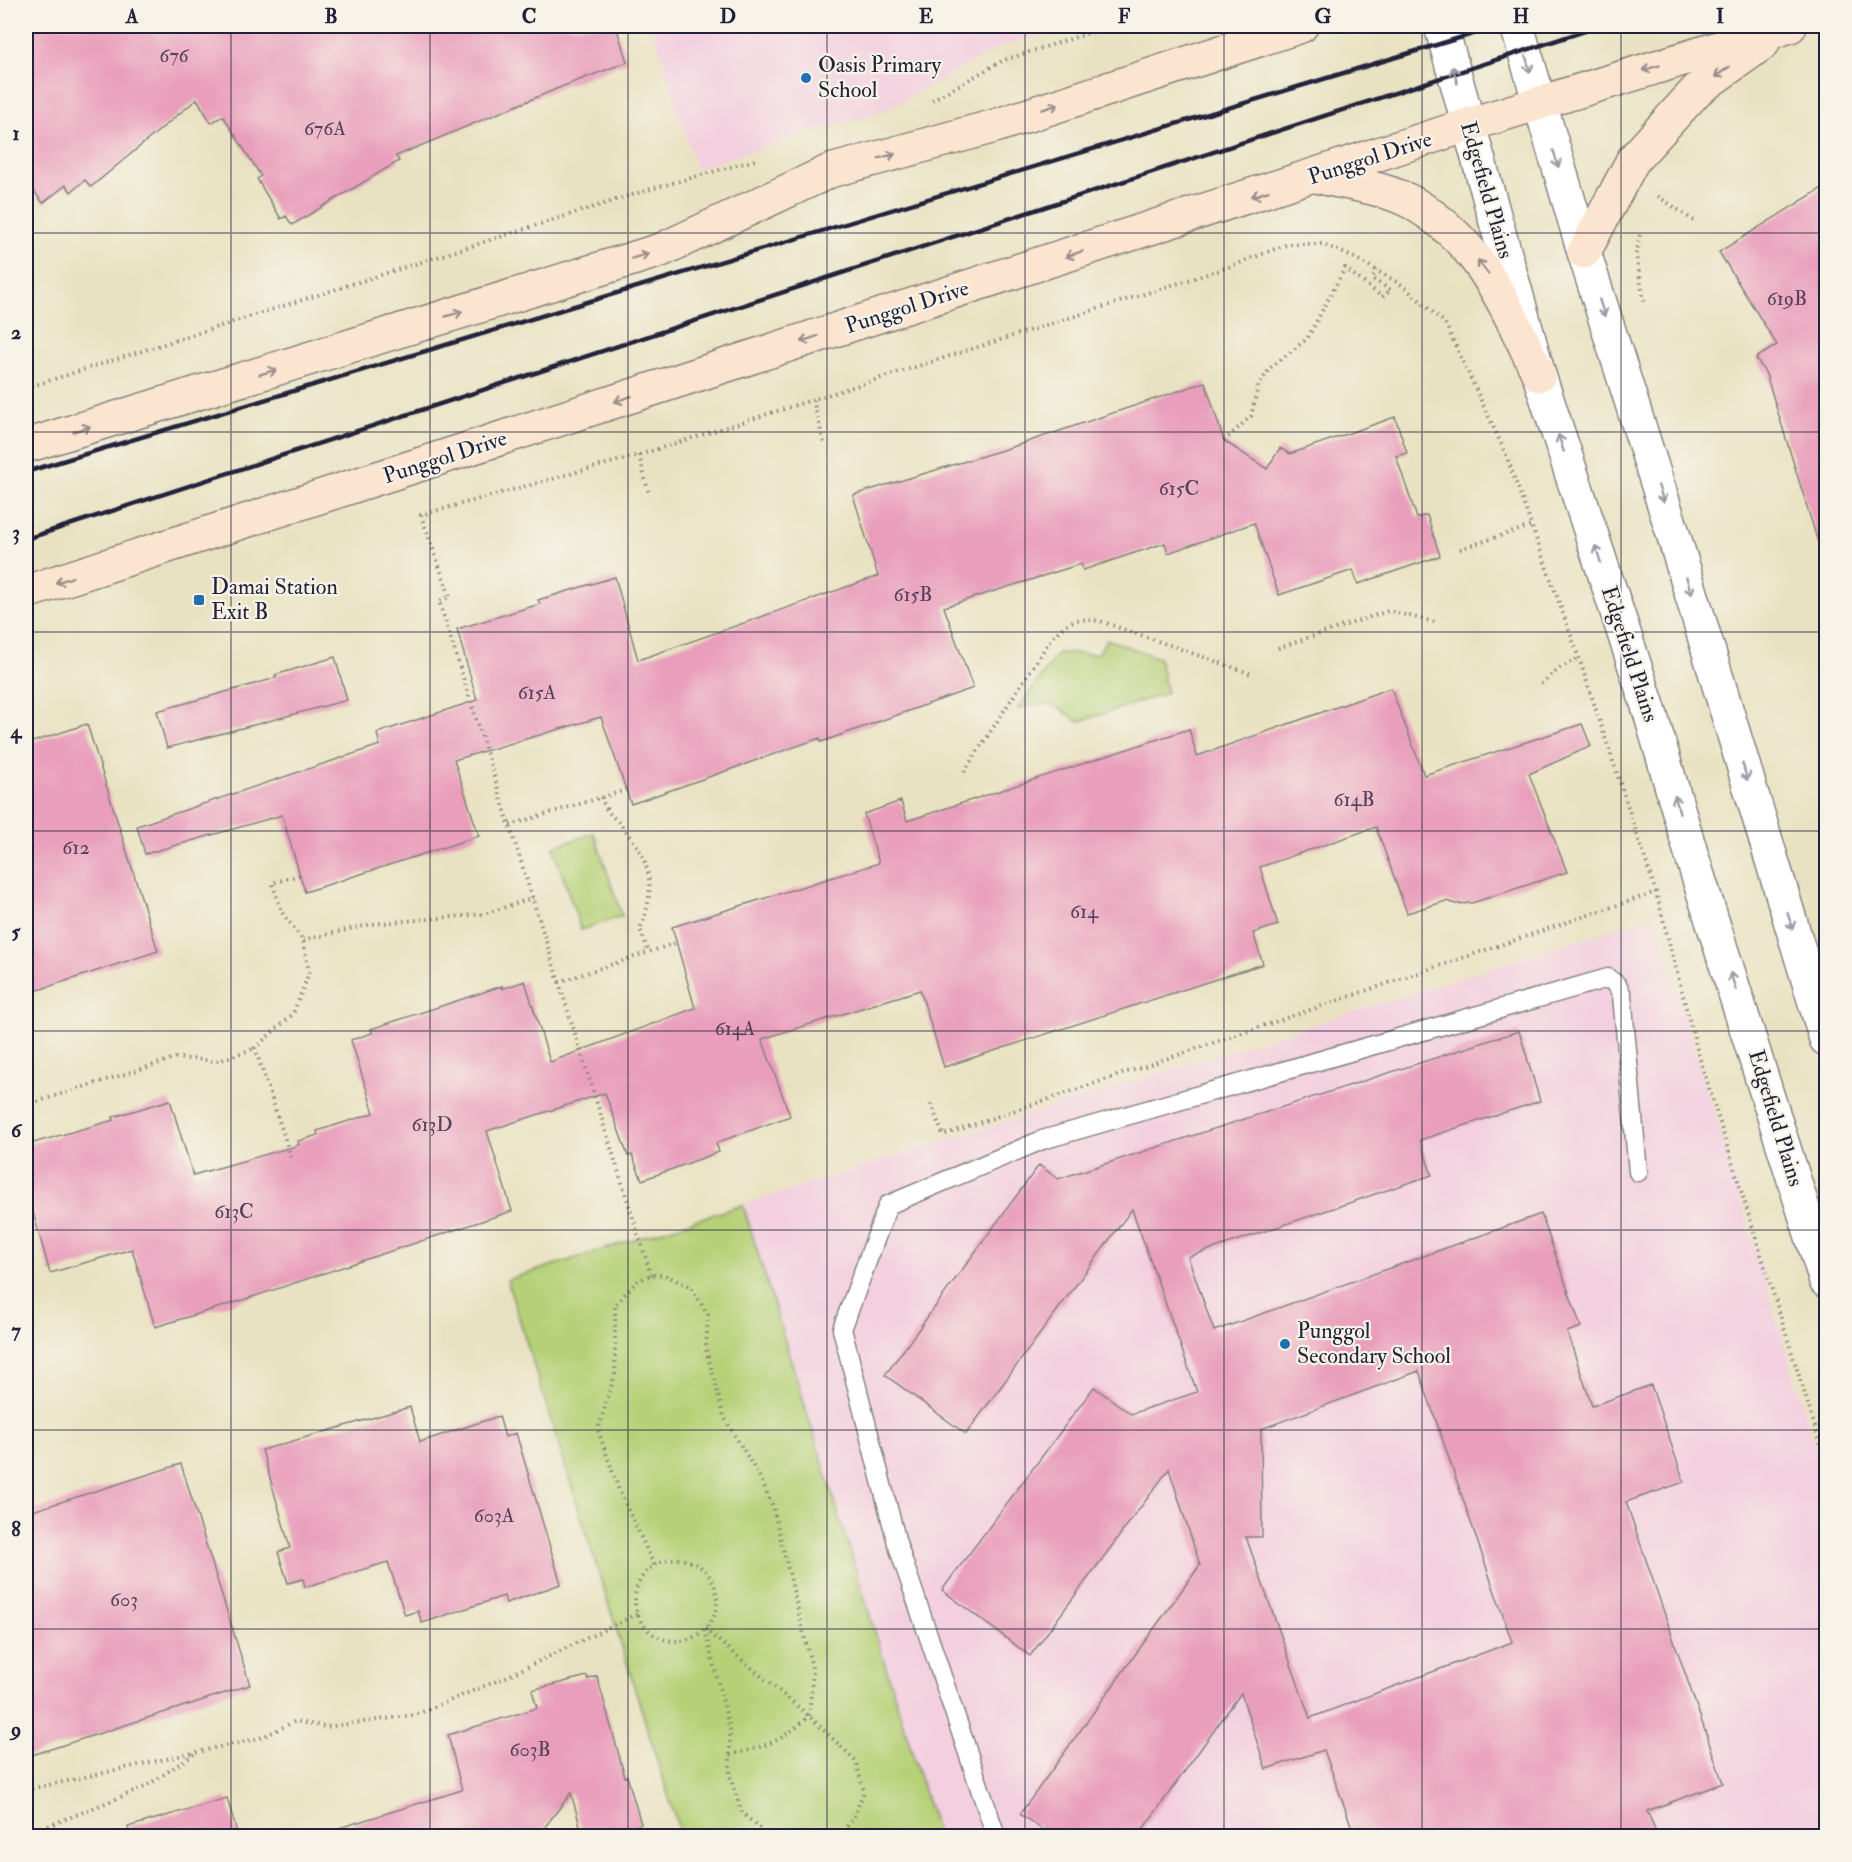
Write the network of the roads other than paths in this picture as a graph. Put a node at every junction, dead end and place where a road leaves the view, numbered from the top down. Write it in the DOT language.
graph roads {
  1 [pos="1250,26"];
  2 [pos="1301,26"];
  3 [pos="1442,26"];
  4 [pos="1517,26"];
  5 [pos="1789,26"];
  6 [pos="1222,50"];
  7 [pos="1539,103"];
  8 [pos="1468,125"];
  9 [pos="1316,176"];
  10 [pos="1584,252"];
  11 [pos="1539,375"];
  12 [pos="26,446"];
  13 [pos="26,592"];
  14 [pos="1827,1039"];
  15 [pos="1638,1172"];
  16 [pos="1827,1281"];
  17 [pos="996,1836"];
  1 -- 6 [label="street"];
  2 -- 6 [label="street"];
  8 -- 3 [label="street, Edgefield Plains, one-way"];
  4 -- 7 [label="street, one-way"];
  5 -- 7 [label="street, Punggol Drive, one-way"];
  5 -- 10 [label="street, one-way"];
  12 -- 6 [label="street, one-way"];
  7 -- 8 [label="street, Punggol Drive"];
  7 -- 10 [label="street, one-way"];
  8 -- 9 [label="street, Punggol Drive"];
  8 -- 11 [label="street, Edgefield Plains"];
  11 -- 9 [label="street, one-way"];
  9 -- 13 [label="street, Punggol Drive, one-way"];
  10 -- 14 [label="street, one-way"];
  16 -- 11 [label="street, Edgefield Plains, one-way"];
  15 -- 17 [label="lane"];
}
